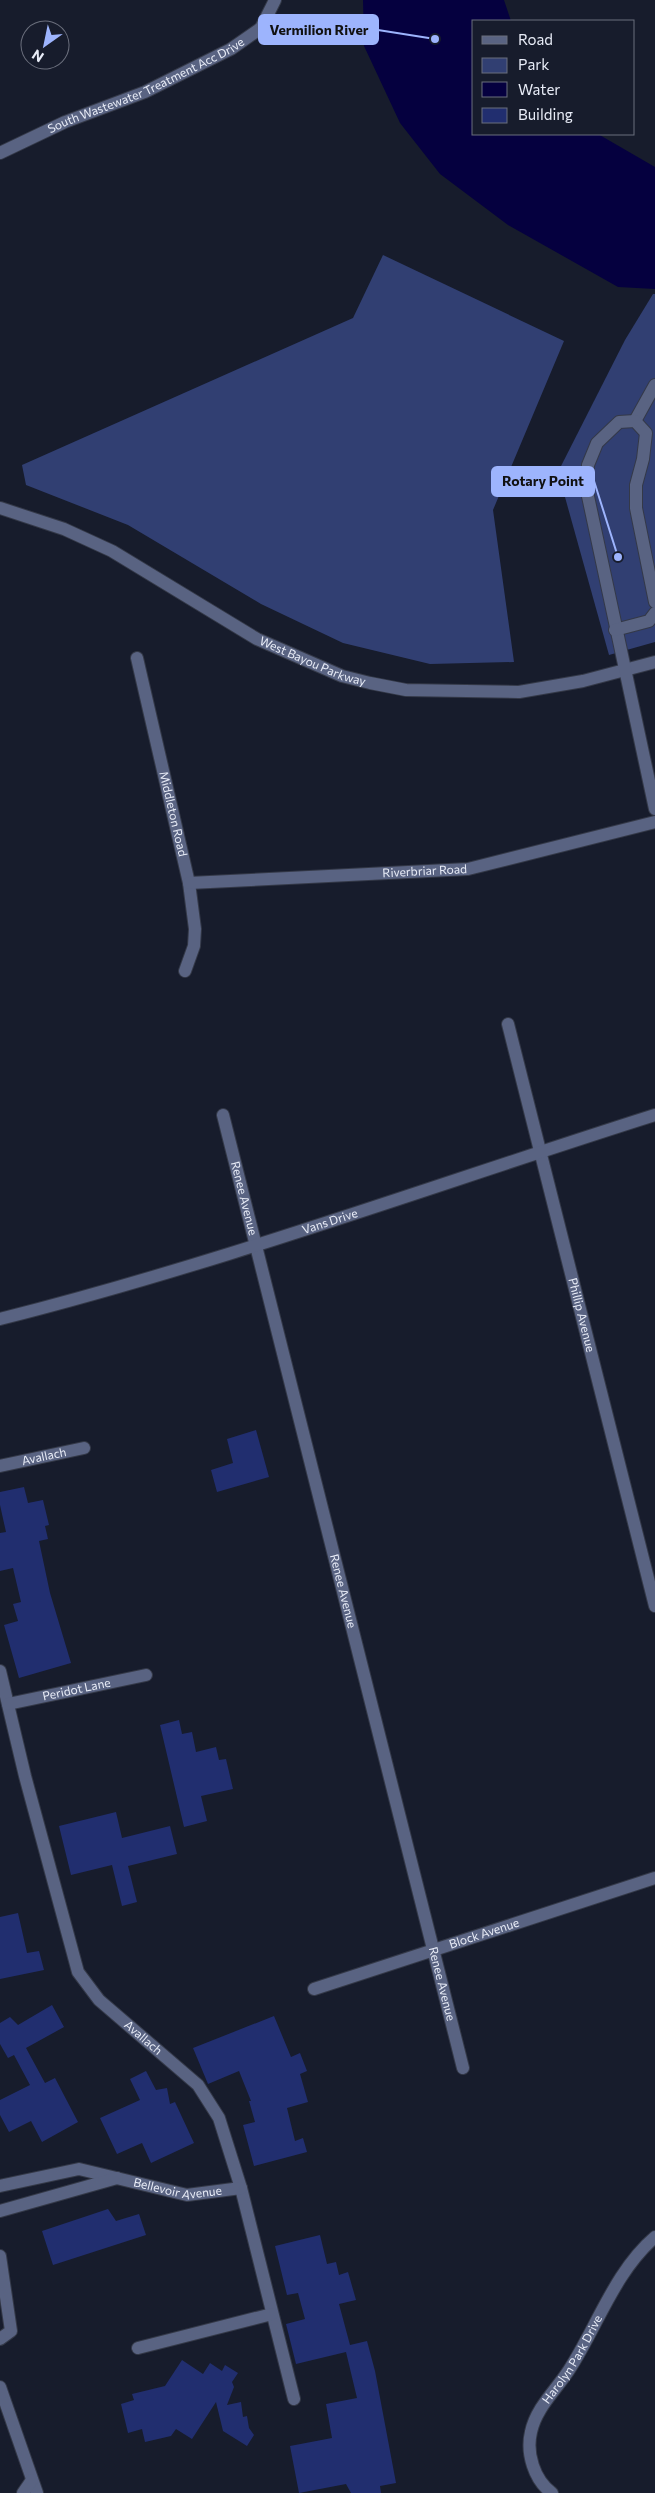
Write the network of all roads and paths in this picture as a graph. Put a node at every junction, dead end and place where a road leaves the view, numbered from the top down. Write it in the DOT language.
graph roads {
  1 [pos="275,0"];
  2 [pos="0,153"];
  3 [pos="655,384"];
  4 [pos="635,421"];
  5 [pos="0,508"];
  6 [pos="655,602"];
  7 [pos="655,613"];
  8 [pos="616,630"];
  9 [pos="137,658"];
  10 [pos="654,664"];
  11 [pos="625,671"];
  12 [pos="655,809"];
  13 [pos="655,822"];
  14 [pos="189,883"];
  15 [pos="186,971"];
  16 [pos="508,1024"];
  17 [pos="223,1115"];
  18 [pos="655,1115"];
  19 [pos="542,1151"];
  20 [pos="257,1245"];
  21 [pos="0,1319"];
  22 [pos="84,1448"];
  23 [pos="1,1462"];
  24 [pos="655,1606"];
  25 [pos="0,1671"];
  26 [pos="146,1675"];
  27 [pos="8,1704"];
  28 [pos="655,1878"];
  29 [pos="433,1950"];
  30 [pos="314,1989"];
  31 [pos="463,2068"];
  32 [pos="117,2178"];
  33 [pos="0,2186"];
  34 [pos="240,2188"];
  35 [pos="0,2211"];
  36 [pos="655,2237"];
  37 [pos="0,2256"];
  38 [pos="3,2289"];
  39 [pos="272,2314"];
  40 [pos="0,2339"];
  41 [pos="138,2348"];
  42 [pos="0,2387"];
  43 [pos="294,2399"];
  44 [pos="32,2480"];
  45 [pos="549,2492"];
  46 [pos="23,2493"];
  47 [pos="37,2493"];
  1 -- 2 [label="street, South Wastewater Treatment Acc Drive"];
  3 -- 4 [label="street"];
  4 -- 6 [label="street"];
  4 -- 8 [label="street"];
  5 -- 11 [label="street, West Bayou Parkway"];
  7 -- 8 [label="street"];
  8 -- 11 [label="street"];
  9 -- 14 [label="street, Middleton Road"];
  10 -- 11 [label="street, West Bayou Parkway"];
  11 -- 12 [label="street"];
  13 -- 14 [label="street, Riverbriar Road"];
  14 -- 15 [label="street, Middleton Road"];
  16 -- 19 [label="street, Phillip Avenue"];
  17 -- 20 [label="street, Renee Avenue"];
  18 -- 19 [label="street, Vans Drive"];
  19 -- 20 [label="street, Vans Drive"];
  19 -- 24 [label="street, Phillip Avenue"];
  20 -- 21 [label="street, Vans Drive"];
  20 -- 29 [label="street, Renee Avenue"];
  22 -- 23 [label="street, Avallach"];
  25 -- 27 [label="street, Avallach"];
  26 -- 27 [label="street, Peridot Lane"];
  27 -- 34 [label="street, Avallach"];
  28 -- 29 [label="street, Block Avenue"];
  29 -- 30 [label="street, Block Avenue"];
  29 -- 31 [label="street, Renee Avenue"];
  32 -- 33 [label="street, Bellevoir Avenue"];
  32 -- 34 [label="street, Bellevoir Avenue"];
  32 -- 35 [label="street, Bellevoir Avenue"];
  34 -- 39 [label="street, Avallach"];
  36 -- 45 [label="street, Harolyn Park Drive"];
  37 -- 38 [label="street"];
  38 -- 40 [label="street"];
  39 -- 41 [label="street"];
  39 -- 43 [label="street, Avallach"];
  42 -- 44 [label="street"];
  44 -- 46 [label="street"];
  44 -- 47 [label="street"];
}
